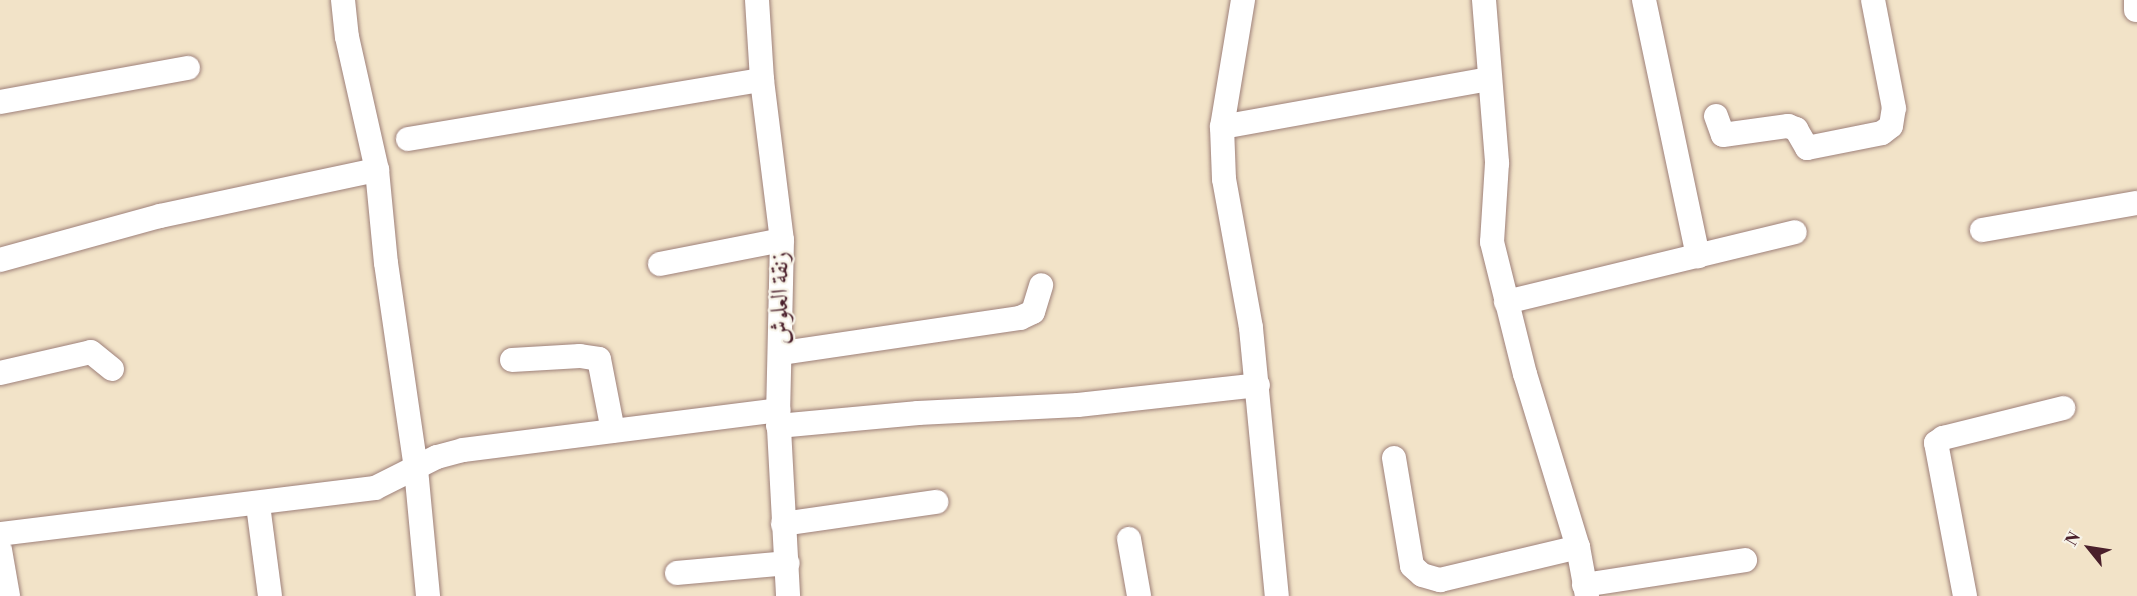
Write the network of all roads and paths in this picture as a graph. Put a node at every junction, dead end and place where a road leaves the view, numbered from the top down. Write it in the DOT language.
graph roads {
  1 [pos="344,0"];
  2 [pos="757,0"];
  3 [pos="1243,0"];
  4 [pos="1484,0"];
  5 [pos="1644,0"];
  6 [pos="1873,0"];
  7 [pos="2136,0"];
  8 [pos="2136,10"];
  9 [pos="188,68"];
  10 [pos="1490,79"];
  11 [pos="762,80"];
  12 [pos="0,102"];
  13 [pos="1716,116"];
  14 [pos="1222,126"];
  15 [pos="408,139"];
  16 [pos="377,170"];
  17 [pos="2137,203"];
  18 [pos="1982,230"];
  19 [pos="1795,232"];
  20 [pos="782,240"];
  21 [pos="1698,256"];
  22 [pos="0,260"];
  23 [pos="660,264"];
  24 [pos="1041,285"];
  25 [pos="1506,302"];
  26 [pos="782,353"];
  27 [pos="513,360"];
  28 [pos="112,369"];
  29 [pos="0,373"];
  30 [pos="1258,386"];
  31 [pos="2063,408"];
  32 [pos="778,418"];
  33 [pos="613,431"];
  34 [pos="1394,458"];
  35 [pos="416,469"];
  36 [pos="936,502"];
  37 [pos="258,505"];
  38 [pos="783,524"];
  39 [pos="0,534"];
  40 [pos="1129,539"];
  41 [pos="1578,548"];
  42 [pos="0,550"];
  43 [pos="1745,560"];
  44 [pos="788,563"];
  45 [pos="677,573"];
  46 [pos="1586,591"];
  47 [pos="8,596"];
  48 [pos="270,596"];
  49 [pos="428,596"];
  50 [pos="788,596"];
  51 [pos="1139,596"];
  52 [pos="1277,596"];
  53 [pos="1965,596"];
  1 -- 16 [label="street"];
  2 -- 11 [label="street, زنقة العلوش"];
  3 -- 14 [label="street"];
  4 -- 10 [label="street"];
  5 -- 21 [label="street"];
  6 -- 13 [label="street"];
  7 -- 8 [label="street"];
  9 -- 12 [label="street"];
  10 -- 14 [label="street"];
  10 -- 25 [label="street"];
  11 -- 15 [label="street"];
  11 -- 20 [label="street, زنقة العلوش"];
  14 -- 30 [label="street"];
  16 -- 22 [label="street"];
  16 -- 35 [label="street"];
  17 -- 18 [label="street"];
  19 -- 21 [label="street"];
  20 -- 23 [label="street"];
  20 -- 26 [label="street, زنقة العلوش"];
  21 -- 25 [label="street"];
  24 -- 26 [label="street"];
  25 -- 41 [label="street"];
  26 -- 32 [label="street, زنقة العلوش"];
  27 -- 33 [label="street"];
  28 -- 29 [label="street"];
  30 -- 32 [label="street"];
  30 -- 52 [label="street"];
  31 -- 53 [label="street"];
  32 -- 33 [label="street"];
  32 -- 38 [label="street, زنقة العلوش"];
  33 -- 35 [label="street"];
  34 -- 41 [label="street"];
  35 -- 37 [label="street"];
  35 -- 49 [label="street"];
  36 -- 38 [label="street"];
  37 -- 39 [label="street"];
  37 -- 48 [label="street"];
  38 -- 44 [label="street, زنقة العلوش"];
  40 -- 51 [label="street"];
  41 -- 46 [label="street"];
  42 -- 47 [label="street"];
  43 -- 46 [label="street"];
  44 -- 45 [label="street"];
  44 -- 50 [label="street, زنقة العلوش"];
}
